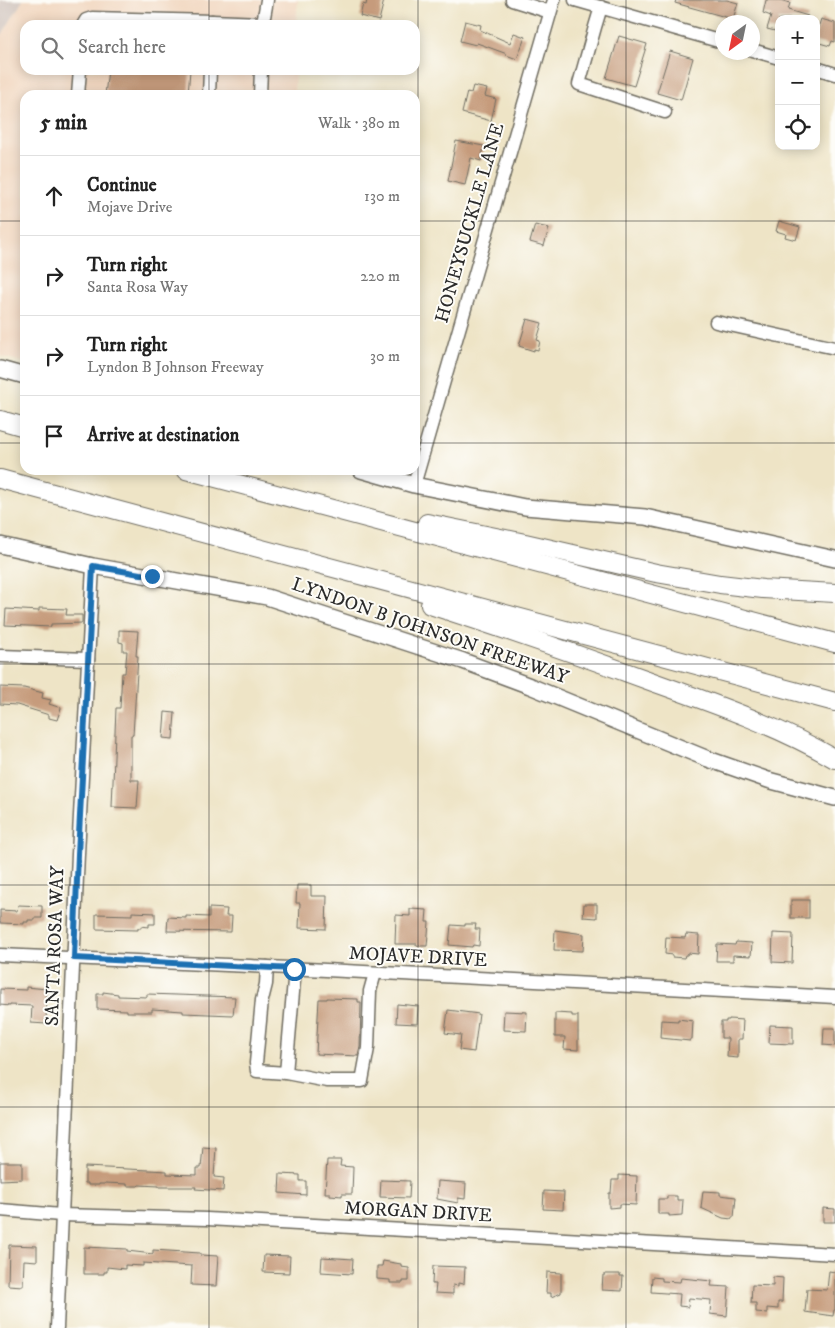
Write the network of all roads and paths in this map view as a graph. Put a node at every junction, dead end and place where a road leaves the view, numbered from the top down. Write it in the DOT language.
graph roads {
  1 [pos="267,0"];
  2 [pos="512,0"];
  3 [pos="575,0"];
  4 [pos="552,6"];
  5 [pos="601,8"];
  6 [pos="86,20"];
  7 [pos="140,20"];
  8 [pos="264,20"];
  9 [pos="715,40"];
  10 [pos="760,52"];
  11 [pos="775,57"];
  12 [pos="820,69"];
  13 [pos="835,74"];
  14 [pos="80,75"];
  15 [pos="210,75"];
  16 [pos="261,75"];
  17 [pos="78,90"];
  18 [pos="209,90"];
  19 [pos="260,90"];
  20 [pos="665,112"];
  21 [pos="716,322"];
  22 [pos="835,348"];
  23 [pos="0,369"];
  24 [pos="20,375"];
  25 [pos="0,420"];
  26 [pos="20,426"];
  27 [pos="420,464"];
  28 [pos="204,475"];
  29 [pos="379,475"];
  30 [pos="417,475"];
  31 [pos="0,478"];
  32 [pos="414,485"];
  33 [pos="244,486"];
  34 [pos="228,540"];
  35 [pos="0,545"];
  36 [pos="835,559"];
  37 [pos="93,566"];
  38 [pos="835,593"];
  39 [pos="835,643"];
  40 [pos="0,656"];
  41 [pos="88,660"];
  42 [pos="835,702"];
  43 [pos="835,759"];
  44 [pos="835,798"];
  45 [pos="0,955"];
  46 [pos="74,958"];
  47 [pos="267,967"];
  48 [pos="294,969"];
  49 [pos="374,973"];
  50 [pos="835,997"];
  51 [pos="286,1073"];
  52 [pos="0,1210"];
  53 [pos="61,1215"];
  54 [pos="835,1254"];
  55 [pos="56,1328"];
  1 -- 8 [label="street"];
  2 -- 4 [label="street"];
  3 -- 5 [label="street"];
  4 -- 27 [label="street, HONEYSUCKLE LANE"];
  5 -- 9 [label="street"];
  5 -- 20 [label="street"];
  6 -- 7 [label="street"];
  10 -- 11 [label="street"];
  12 -- 13 [label="street"];
  14 -- 17 [label="street"];
  15 -- 18 [label="street"];
  16 -- 19 [label="street"];
  21 -- 22 [label="street"];
  23 -- 24 [label="main road"];
  25 -- 26 [label="highway"];
  28 -- 33 [label="highway"];
  29 -- 32 [label="main road"];
  30 -- 32 [label="street, HONEYSUCKLE LANE"];
  31 -- 34 [label="highway, LYNDON B JOHNSON FREEWAY"];
  32 -- 36 [label="main road"];
  33 -- 38 [label="highway"];
  33 -- 39 [label="highway"];
  34 -- 42 [label="highway, LYNDON B JOHNSON FREEWAY"];
  34 -- 43 [label="highway"];
  35 -- 37 [label="main road, LYNDON B JOHNSON FREEWAY"];
  37 -- 41 [label="street, SANTA ROSA WAY"];
  37 -- 44 [label="main road, LYNDON B JOHNSON FREEWAY"];
  40 -- 41 [label="street"];
  41 -- 46 [label="street, SANTA ROSA WAY"];
  45 -- 46 [label="street, MOJAVE DRIVE"];
  46 -- 47 [label="street, MOJAVE DRIVE"];
  46 -- 53 [label="street, SANTA ROSA WAY"];
  47 -- 48 [label="street, MOJAVE DRIVE"];
  47 -- 51 [label="street"];
  48 -- 49 [label="street, MOJAVE DRIVE"];
  48 -- 51 [label="street"];
  49 -- 50 [label="street, MOJAVE DRIVE"];
  49 -- 51 [label="street"];
  52 -- 53 [label="street, MORGAN DRIVE"];
  53 -- 54 [label="street, MORGAN DRIVE"];
  53 -- 55 [label="street, SANTA ROSA WAY"];
}
